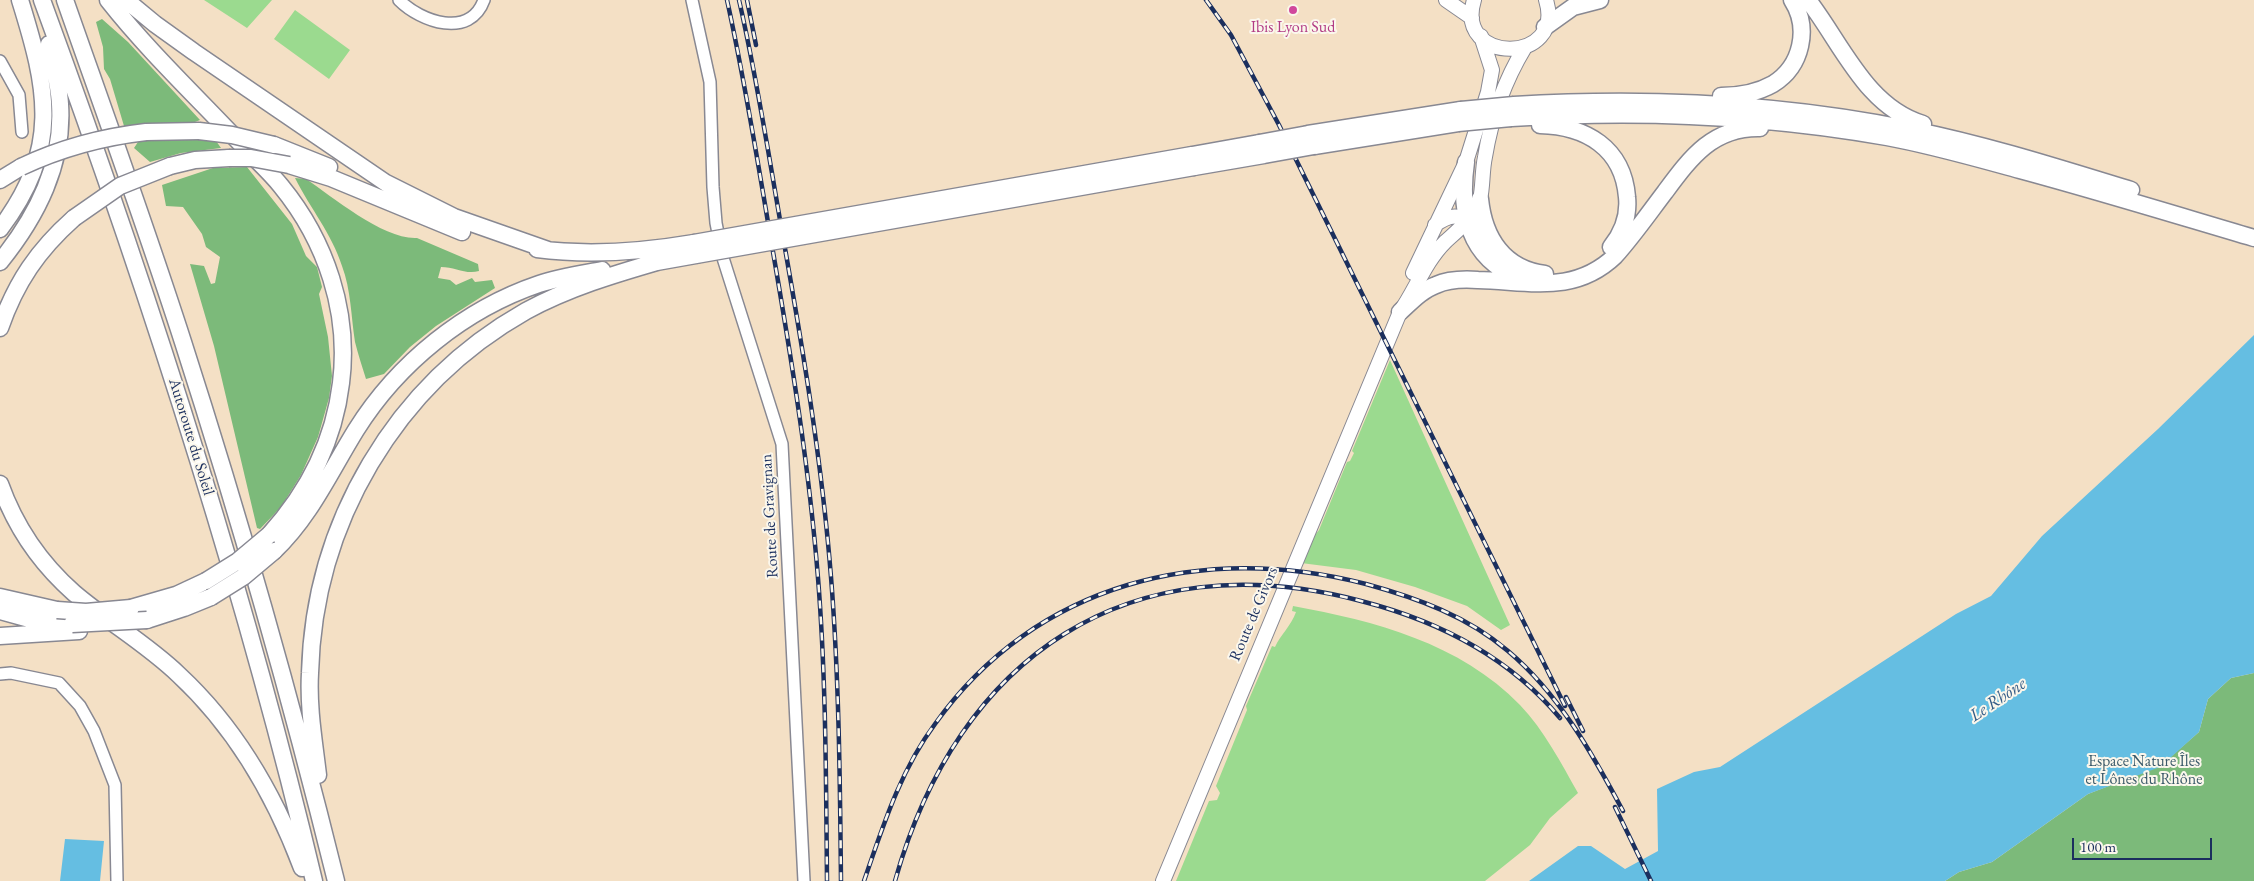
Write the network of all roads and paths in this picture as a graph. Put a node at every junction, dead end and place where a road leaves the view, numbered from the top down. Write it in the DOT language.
graph roads {
  1 [pos="20,0"];
  2 [pos="40,0"];
  3 [pos="65,0"];
  4 [pos="108,0"];
  5 [pos="126,0"];
  6 [pos="399,0"];
  7 [pos="484,0"];
  8 [pos="692,0"];
  9 [pos="1446,0"];
  10 [pos="1474,0"];
  11 [pos="1546,0"];
  12 [pos="1600,0"];
  13 [pos="1792,0"];
  14 [pos="1808,0"];
  15 [pos="1472,18"];
  16 [pos="1545,27"];
  17 [pos="1480,36"];
  18 [pos="1525,47"];
  19 [pos="0,61"];
  20 [pos="1624,101"];
  21 [pos="1511,116"];
  22 [pos="1459,121"];
  23 [pos="1793,123"];
  24 [pos="22,132"];
  25 [pos="1311,140"];
  26 [pos="1466,162"];
  27 [pos="0,180"];
  28 [pos="2113,184"];
  29 [pos="1480,199"];
  30 [pos="390,201"];
  31 [pos="1468,220"];
  32 [pos="1436,225"];
  33 [pos="0,229"];
  34 [pos="2253,233"];
  35 [pos="1488,234"];
  36 [pos="695,249"];
  37 [pos="548,250"];
  38 [pos="660,261"];
  39 [pos="0,262"];
  40 [pos="1528,281"];
  41 [pos="1400,312"];
  42 [pos="0,328"];
  43 [pos="0,484"];
  44 [pos="208,589"];
  45 [pos="0,597"];
  46 [pos="0,611"];
  47 [pos="76,628"];
  48 [pos="0,636"];
  49 [pos="0,674"];
  50 [pos="325,837"];
  51 [pos="117,881"];
  52 [pos="306,881"];
  53 [pos="314,881"];
  54 [pos="336,881"];
  55 [pos="804,881"];
  56 [pos="1163,881"];
  1 -- 33 [label="highway"];
  2 -- 39 [label="highway"];
  2 -- 53 [label="highway, Autoroute du Soleil"];
  3 -- 50 [label="highway, Autoroute du Soleil"];
  4 -- 44 [label="highway, bridge"];
  5 -- 37 [label="highway"];
  6 -- 7 [label="street"];
  8 -- 55 [label="street, Route de Gravignan"];
  9 -- 15 [label="main road"];
  10 -- 15 [label="main road"];
  11 -- 16 [label="main road"];
  12 -- 16 [label="highway"];
  13 -- 20 [label="highway"];
  14 -- 28 [label="highway"];
  15 -- 17 [label="main road"];
  16 -- 18 [label="main road"];
  17 -- 18 [label="main road"];
  17 -- 26 [label="main road"];
  18 -- 29 [label="main road"];
  19 -- 24 [label="street"];
  20 -- 21 [label="highway"];
  20 -- 28 [label="highway"];
  21 -- 22 [label="highway, bridge"];
  21 -- 23 [label="highway"];
  21 -- 35 [label="highway"];
  22 -- 25 [label="highway"];
  22 -- 25 [label="highway"];
  23 -- 34 [label="highway"];
  23 -- 40 [label="highway"];
  25 -- 36 [label="highway, bridge"];
  26 -- 31 [label="highway"];
  26 -- 32 [label="main road"];
  27 -- 30 [label="highway, bridge"];
  28 -- 34 [label="highway"];
  29 -- 31 [label="main road"];
  29 -- 35 [label="highway"];
  30 -- 37 [label="highway"];
  30 -- 42 [label="highway, bridge"];
  31 -- 32 [label="main road"];
  31 -- 35 [label="main road"];
  31 -- 40 [label="highway"];
  31 -- 41 [label="main road"];
  32 -- 41 [label="main road"];
  36 -- 37 [label="highway"];
  36 -- 38 [label="highway"];
  38 -- 44 [label="highway, bridge"];
  38 -- 50 [label="highway"];
  40 -- 41 [label="highway"];
  41 -- 56 [label="main road, Route de Givors"];
  43 -- 52 [label="highway"];
  44 -- 45 [label="highway, bridge"];
  44 -- 47 [label="highway, bridge"];
  46 -- 47 [label="highway"];
  47 -- 48 [label="highway"];
  49 -- 51 [label="street"];
  50 -- 54 [label="highway, Autoroute du Soleil"];
}
